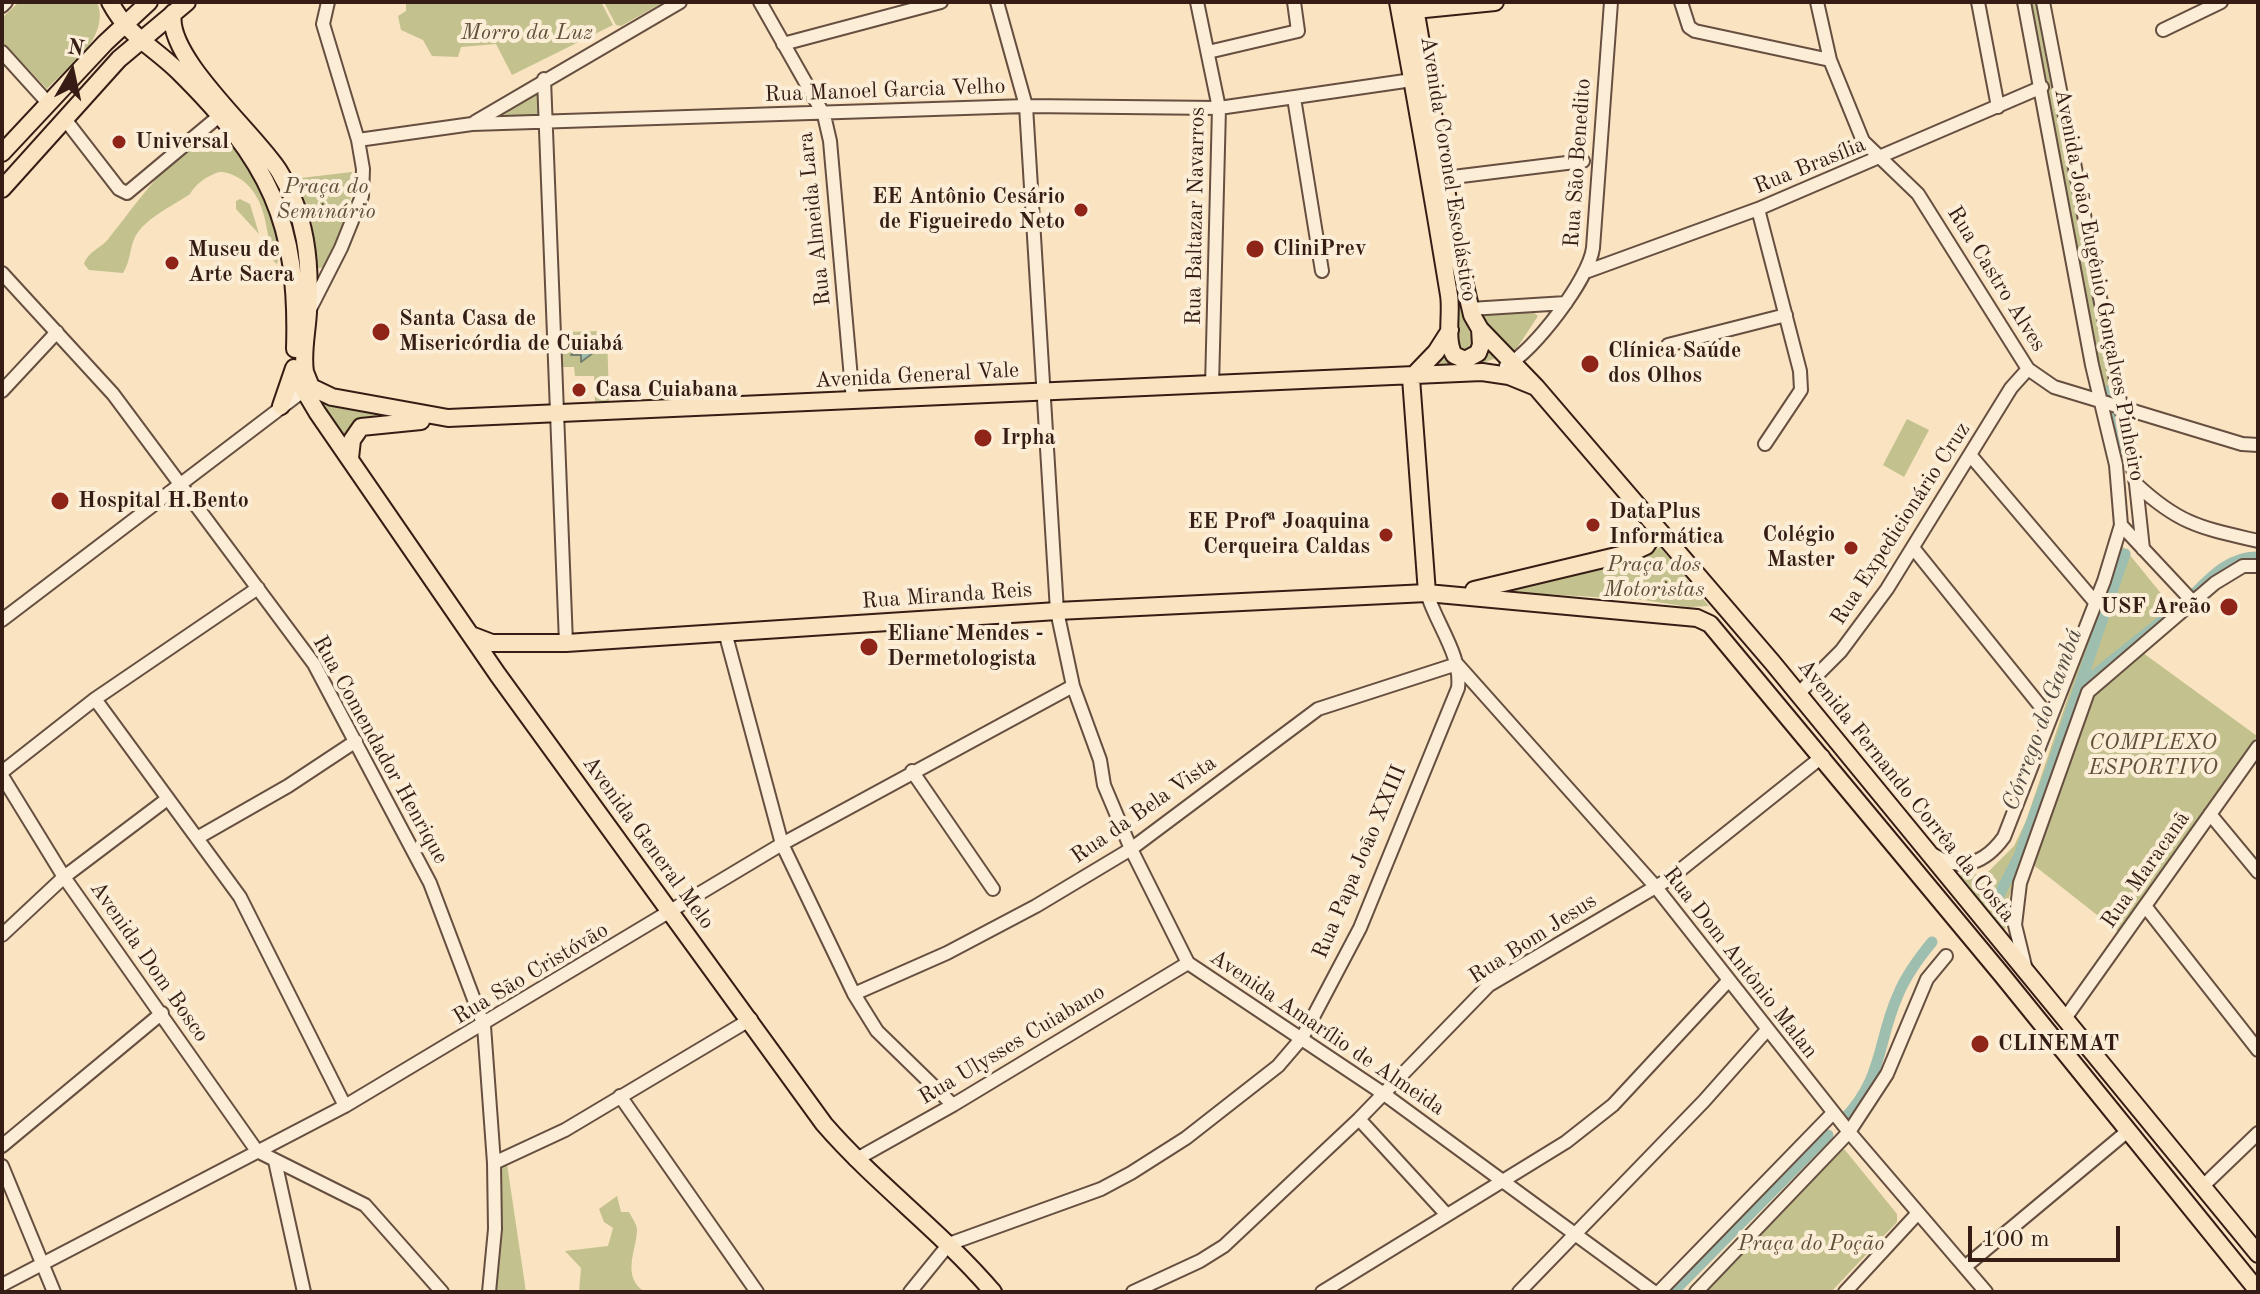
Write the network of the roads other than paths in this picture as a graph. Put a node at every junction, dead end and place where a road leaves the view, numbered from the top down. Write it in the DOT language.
graph roads {
  1 [pos="110,2"];
  2 [pos="149,2"];
  3 [pos="187,2"];
  4 [pos="328,2"];
  5 [pos="680,2"];
  6 [pos="760,2"];
  7 [pos="941,2"];
  8 [pos="997,2"];
  9 [pos="1197,2"];
  10 [pos="1294,2"];
  11 [pos="1398,2"];
  12 [pos="1495,2"];
  13 [pos="1611,2"];
  14 [pos="1681,2"];
  15 [pos="1817,2"];
  16 [pos="1978,2"];
  17 [pos="2024,2"];
  18 [pos="2043,2"];
  19 [pos="2221,2"];
  20 [pos="1412,5"];
  21 [pos="173,13"];
  22 [pos="122,25"];
  23 [pos="2163,30"];
  24 [pos="139,40"];
  25 [pos="783,44"];
  26 [pos="2,52"];
  27 [pos="1208,52"];
  28 [pos="1830,60"];
  29 [pos="544,79"];
  30 [pos="1412,80"];
  31 [pos="2042,87"];
  32 [pos="1294,98"];
  33 [pos="49,104"];
  34 [pos="1026,106"];
  35 [pos="1998,107"];
  36 [pos="1219,108"];
  37 [pos="824,115"];
  38 [pos="218,117"];
  39 [pos="64,118"];
  40 [pos="546,122"];
  41 [pos="472,124"];
  42 [pos="358,140"];
  43 [pos="3,150"];
  44 [pos="1882,159"];
  45 [pos="1583,161"];
  46 [pos="1445,178"];
  47 [pos="2,189"];
  48 [pos="1758,209"];
  49 [pos="331,267"];
  50 [pos="1322,271"];
  51 [pos="1588,271"];
  52 [pos="2,273"];
  53 [pos="302,276"];
  54 [pos="1566,303"];
  55 [pos="1470,309"];
  56 [pos="308,312"];
  57 [pos="1786,315"];
  58 [pos="1451,328"];
  59 [pos="1480,329"];
  60 [pos="57,332"];
  61 [pos="1668,345"];
  62 [pos="1512,363"];
  63 [pos="2028,369"];
  64 [pos="1482,372"];
  65 [pos="1411,378"];
  66 [pos="302,379"];
  67 [pos="1212,386"];
  68 [pos="1536,387"];
  69 [pos="2,391"];
  70 [pos="1044,392"];
  71 [pos="853,401"];
  72 [pos="2101,401"];
  73 [pos="281,406"];
  74 [pos="2122,408"];
  75 [pos="557,415"];
  76 [pos="448,418"];
  77 [pos="1765,444"];
  78 [pos="2258,445"];
  79 [pos="1971,456"];
  80 [pos="350,458"];
  81 [pos="182,482"];
  82 [pos="2136,484"];
  83 [pos="2121,525"];
  84 [pos="1657,529"];
  85 [pos="2258,541"];
  86 [pos="1914,549"];
  87 [pos="2143,549"];
  88 [pos="2258,566"];
  89 [pos="258,588"];
  90 [pos="1427,593"];
  91 [pos="1460,594"];
  92 [pos="2095,602"];
  93 [pos="2194,603"];
  94 [pos="1057,611"];
  95 [pos="2,620"];
  96 [pos="725,632"];
  97 [pos="471,635"];
  98 [pos="505,643"];
  99 [pos="566,643"];
  100 [pos="1457,664"];
  101 [pos="498,675"];
  102 [pos="1073,686"];
  103 [pos="1798,694"];
  104 [pos="95,699"];
  105 [pos="2050,718"];
  106 [pos="356,741"];
  107 [pos="2258,747"];
  108 [pos="1823,756"];
  109 [pos="2252,766"];
  110 [pos="912,771"];
  111 [pos="2,774"];
  112 [pos="166,800"];
  113 [pos="2210,814"];
  114 [pos="197,838"];
  115 [pos="1918,842"];
  116 [pos="782,844"];
  117 [pos="1131,849"];
  118 [pos="2258,872"];
  119 [pos="64,877"];
  120 [pos="1655,886"];
  121 [pos="993,889"];
  122 [pos="2145,906"];
  123 [pos="671,913"];
  124 [pos="2,935"];
  125 [pos="1946,956"];
  126 [pos="1188,963"];
  127 [pos="2027,973"];
  128 [pos="1729,980"];
  129 [pos="854,994"];
  130 [pos="162,1013"];
  131 [pos="2066,1017"];
  132 [pos="751,1019"];
  133 [pos="484,1026"];
  134 [pos="1767,1030"];
  135 [pos="1302,1038"];
  136 [pos="2258,1050"];
  137 [pos="1384,1094"];
  138 [pos="620,1096"];
  139 [pos="953,1105"];
  140 [pos="345,1106"];
  141 [pos="1833,1113"];
  142 [pos="1359,1119"];
  143 [pos="2129,1130"];
  144 [pos="1849,1132"];
  145 [pos="2258,1133"];
  146 [pos="2,1146"];
  147 [pos="257,1151"];
  148 [pos="855,1160"];
  149 [pos="275,1161"];
  150 [pos="494,1163"];
  151 [pos="2,1166"];
  152 [pos="1504,1181"];
  153 [pos="2203,1186"];
  154 [pos="1918,1213"];
  155 [pos="1447,1215"];
  156 [pos="1576,1235"];
  157 [pos="949,1244"];
  158 [pos="2258,1254"];
  159 [pos="42,1262"];
  160 [pos="1966,1266"];
  161 [pos="2,1285"];
  162 [pos="2258,1291"];
  163 [pos="54,1292"];
  164 [pos="304,1292"];
  165 [pos="442,1292"];
  166 [pos="489,1292"];
  167 [pos="757,1292"];
  168 [pos="910,1292"];
  169 [pos="993,1292"];
  170 [pos="1133,1292"];
  171 [pos="1322,1292"];
  172 [pos="1519,1292"];
  173 [pos="1656,1292"];
  174 [pos="1696,1292"];
  175 [pos="1845,1292"];
  176 [pos="1986,1292"];
  1 -- 22 [label="main road"];
  2 -- 22 [label="main road"];
  3 -- 21 [label="main road"];
  4 -- 42 [label="street"];
  5 -- 29 [label="street"];
  6 -- 25 [label="street, Rua Almeida Lara"];
  7 -- 25 [label="street"];
  8 -- 34 [label="street, Avenida Amarílio de Almeida"];
  9 -- 27 [label="street, Rua Baltazar Navarros"];
  10 -- 27 [label="street"];
  11 -- 30 [label="main road, Avenida Coronel Escolástico"];
  12 -- 20 [label="main road"];
  13 -- 51 [label="street, Rua São Benedito"];
  14 -- 28 [label="street"];
  15 -- 28 [label="street, Rua Castro Alves"];
  16 -- 35 [label="street"];
  17 -- 31 [label="street, Avenida João Eugênio Gonçalves Pinheiro"];
  18 -- 74 [label="street, Avenida João Eugênio Gonçalves Pinheiro"];
  19 -- 23 [label="street"];
  20 -- 46 [label="main road, Avenida Coronel Escolástico"];
  21 -- 24 [label="main road"];
  21 -- 53 [label="main road"];
  22 -- 24 [label="main road"];
  22 -- 33 [label="main road"];
  24 -- 38 [label="main road"];
  24 -- 39 [label="main road"];
  25 -- 37 [label="street, Rua Almeida Lara"];
  26 -- 33 [label="street"];
  27 -- 36 [label="street, Rua Baltazar Navarros"];
  28 -- 44 [label="street, Rua Castro Alves"];
  29 -- 40 [label="street"];
  29 -- 41 [label="street"];
  30 -- 32 [label="street, Rua Manoel Garcia Velho"];
  30 -- 58 [label="main road, Avenida Coronel Escolástico"];
  31 -- 35 [label="street, Rua Brasília"];
  31 -- 72 [label="street, Avenida João Eugênio Gonçalves Pinheiro"];
  32 -- 36 [label="street, Rua Manoel Garcia Velho"];
  32 -- 50 [label="street"];
  33 -- 43 [label="main road"];
  34 -- 36 [label="street, Rua Manoel Garcia Velho"];
  34 -- 37 [label="street, Rua Manoel Garcia Velho"];
  34 -- 70 [label="street, Avenida Amarílio de Almeida"];
  35 -- 44 [label="street, Rua Brasília"];
  36 -- 67 [label="street, Rua Baltazar Navarros"];
  37 -- 40 [label="street, Rua Manoel Garcia Velho"];
  37 -- 71 [label="street, Rua Almeida Lara"];
  38 -- 39 [label="street"];
  38 -- 53 [label="main road"];
  39 -- 47 [label="main road"];
  40 -- 41 [label="street, Rua Manoel Garcia Velho"];
  40 -- 75 [label="street"];
  41 -- 42 [label="street, Rua Manoel Garcia Velho"];
  42 -- 49 [label="street"];
  44 -- 48 [label="street, Rua Brasília"];
  44 -- 63 [label="street, Rua Castro Alves"];
  45 -- 46 [label="street"];
  46 -- 55 [label="main road, Avenida Coronel Escolástico"];
  48 -- 51 [label="street, Rua Brasília"];
  48 -- 57 [label="street"];
  49 -- 53 [label="street"];
  49 -- 56 [label="street"];
  51 -- 54 [label="street, Rua São Benedito"];
  52 -- 60 [label="street, Rua Comendador Henrique"];
  53 -- 56 [label="main road"];
  53 -- 66 [label="main road"];
  54 -- 55 [label="street"];
  54 -- 62 [label="street, Rua São Benedito"];
  55 -- 59 [label="main road, Avenida Coronel Escolástico"];
  56 -- 66 [label="main road"];
  57 -- 61 [label="street"];
  57 -- 77 [label="street"];
  58 -- 59 [label="main road"];
  58 -- 65 [label="main road, Avenida Coronel Escolástico"];
  59 -- 62 [label="main road, Avenida Coronel Escolástico"];
  60 -- 69 [label="street"];
  60 -- 81 [label="street, Rua Comendador Henrique"];
  62 -- 64 [label="street"];
  62 -- 68 [label="main road, Avenida Fernando Corrêa da Costa"];
  63 -- 72 [label="street, Rua Castro Alves"];
  63 -- 79 [label="street, Rua Expedicionário Cruz"];
  64 -- 65 [label="main road, Avenida General Vale"];
  64 -- 68 [label="main road, Avenida General Vale"];
  65 -- 67 [label="main road, Avenida General Vale"];
  65 -- 90 [label="main road"];
  66 -- 73 [label="main road"];
  66 -- 73 [label="street"];
  66 -- 76 [label="main road, Avenida General Vale"];
  66 -- 80 [label="main road, Avenida General Melo"];
  67 -- 70 [label="main road, Avenida General Vale"];
  68 -- 84 [label="main road, Avenida Fernando Corrêa da Costa"];
  70 -- 71 [label="main road, Avenida General Vale"];
  70 -- 94 [label="street, Avenida Amarílio de Almeida"];
  71 -- 75 [label="main road, Avenida General Vale"];
  72 -- 74 [label="street, Rua Castro Alves"];
  72 -- 83 [label="street, Avenida João Eugênio Gonçalves Pinheiro"];
  73 -- 81 [label="street"];
  74 -- 78 [label="street, Rua Castro Alves"];
  74 -- 82 [label="street, Avenida João Eugênio Gonçalves Pinheiro"];
  75 -- 76 [label="main road, Avenida General Vale"];
  75 -- 99 [label="street"];
  76 -- 80 [label="main road"];
  79 -- 86 [label="street, Rua Expedicionário Cruz"];
  79 -- 92 [label="street"];
  80 -- 97 [label="main road, Avenida General Melo"];
  81 -- 89 [label="street, Rua Comendador Henrique"];
  81 -- 95 [label="street"];
  82 -- 85 [label="street"];
  82 -- 87 [label="street, Avenida João Eugênio Gonçalves Pinheiro"];
  83 -- 87 [label="street"];
  83 -- 92 [label="street, Avenida João Eugênio Gonçalves Pinheiro"];
  84 -- 91 [label="main road"];
  84 -- 103 [label="main road, Avenida Fernando Corrêa da Costa"];
  86 -- 103 [label="street, Rua Expedicionário Cruz"];
  86 -- 105 [label="street"];
  87 -- 93 [label="street"];
  88 -- 93 [label="street"];
  89 -- 104 [label="street"];
  89 -- 106 [label="street, Rua Comendador Henrique"];
  90 -- 91 [label="main road"];
  90 -- 94 [label="main road, Rua Miranda Reis"];
  90 -- 100 [label="street"];
  91 -- 108 [label="main road, Avenida Fernando Corrêa da Costa"];
  92 -- 105 [label="street, Avenida João Eugênio Gonçalves Pinheiro"];
  93 -- 127 [label="street"];
  94 -- 96 [label="main road, Rua Miranda Reis"];
  94 -- 102 [label="street, Avenida Amarílio de Almeida"];
  96 -- 99 [label="main road, Rua Miranda Reis"];
  96 -- 116 [label="street"];
  97 -- 98 [label="main road, Rua Miranda Reis"];
  97 -- 101 [label="main road, Avenida General Melo"];
  98 -- 99 [label="main road, Rua Miranda Reis"];
  98 -- 101 [label="main road"];
  100 -- 117 [label="street, Rua da Bela Vista"];
  100 -- 120 [label="street, Rua Dom Antônio Malan"];
  100 -- 135 [label="street, Rua Papa João XXIII"];
  101 -- 123 [label="main road, Avenida General Melo"];
  102 -- 110 [label="street, Rua São Cristóvão"];
  102 -- 117 [label="street, Avenida Amarílio de Almeida"];
  103 -- 115 [label="main road, Avenida Fernando Corrêa da Costa"];
  104 -- 111 [label="street"];
  104 -- 112 [label="street"];
  105 -- 115 [label="street, Avenida João Eugênio Gonçalves Pinheiro"];
  106 -- 114 [label="street"];
  106 -- 133 [label="street, Rua Comendador Henrique"];
  107 -- 109 [label="street, Rua Maracanã"];
  108 -- 120 [label="street, Rua Bom Jesus"];
  108 -- 143 [label="main road, Avenida Fernando Corrêa da Costa"];
  109 -- 113 [label="street, Rua Maracanã"];
  110 -- 116 [label="street, Rua São Cristóvão"];
  110 -- 121 [label="street"];
  111 -- 119 [label="street, Avenida Dom Bosco"];
  112 -- 114 [label="street"];
  112 -- 119 [label="street"];
  113 -- 118 [label="street"];
  113 -- 122 [label="street, Rua Maracanã"];
  114 -- 140 [label="street"];
  115 -- 127 [label="main road, Avenida Fernando Corrêa da Costa"];
  116 -- 123 [label="street, Rua São Cristóvão"];
  116 -- 129 [label="street"];
  117 -- 126 [label="street, Avenida Amarílio de Almeida"];
  117 -- 129 [label="street, Rua da Bela Vista"];
  119 -- 124 [label="street"];
  119 -- 130 [label="street, Avenida Dom Bosco"];
  120 -- 128 [label="street, Rua Dom Antônio Malan"];
  120 -- 137 [label="street, Rua Bom Jesus"];
  122 -- 131 [label="street, Rua Maracanã"];
  122 -- 136 [label="street"];
  123 -- 132 [label="main road, Avenida General Melo"];
  123 -- 133 [label="street, Rua São Cristóvão"];
  125 -- 144 [label="street"];
  126 -- 135 [label="street, Avenida Amarílio de Almeida"];
  126 -- 139 [label="street, Rua Ulysses Cuiabano"];
  127 -- 131 [label="main road, Avenida Fernando Corrêa da Costa"];
  128 -- 134 [label="street, Rua Dom Antônio Malan"];
  128 -- 152 [label="street"];
  129 -- 139 [label="street"];
  130 -- 146 [label="street"];
  130 -- 147 [label="street, Avenida Dom Bosco"];
  131 -- 153 [label="main road, Avenida Fernando Corrêa da Costa"];
  132 -- 138 [label="street"];
  132 -- 148 [label="main road, Avenida General Melo"];
  133 -- 140 [label="street, Rua São Cristóvão"];
  133 -- 150 [label="street, Rua Comendador Henrique"];
  134 -- 141 [label="street, Rua Dom Antônio Malan"];
  134 -- 156 [label="street"];
  135 -- 137 [label="street, Avenida Amarílio de Almeida"];
  135 -- 157 [label="street, Rua Papa João XXIII"];
  137 -- 142 [label="street, Rua Bom Jesus"];
  137 -- 152 [label="street, Avenida Amarílio de Almeida"];
  138 -- 150 [label="street"];
  138 -- 167 [label="street"];
  139 -- 148 [label="street, Rua Ulysses Cuiabano"];
  140 -- 147 [label="street, Rua São Cristóvão"];
  141 -- 144 [label="street, Rua Dom Antônio Malan"];
  141 -- 173 [label="street"];
  142 -- 155 [label="street"];
  142 -- 170 [label="street, Rua Bom Jesus"];
  143 -- 160 [label="street"];
  143 -- 162 [label="main road, Avenida Fernando Corrêa da Costa"];
  144 -- 154 [label="street, Rua Dom Antônio Malan"];
  144 -- 174 [label="street"];
  145 -- 153 [label="street"];
  147 -- 149 [label="street, Avenida Dom Bosco"];
  147 -- 159 [label="street, Rua São Cristóvão"];
  148 -- 157 [label="main road, Avenida General Melo"];
  149 -- 164 [label="street"];
  149 -- 165 [label="street, Avenida Dom Bosco"];
  150 -- 166 [label="street, Rua Comendador Henrique"];
  151 -- 159 [label="street"];
  152 -- 155 [label="street"];
  152 -- 156 [label="street, Avenida Amarílio de Almeida"];
  153 -- 158 [label="main road, Avenida Fernando Corrêa da Costa"];
  154 -- 160 [label="street, Rua Dom Antônio Malan"];
  154 -- 175 [label="street"];
  155 -- 171 [label="street"];
  156 -- 172 [label="street"];
  156 -- 173 [label="street, Avenida Amarílio de Almeida"];
  157 -- 168 [label="street"];
  157 -- 169 [label="main road, Avenida General Melo"];
  159 -- 161 [label="street, Rua São Cristóvão"];
  159 -- 163 [label="street"];
  160 -- 176 [label="street, Rua Dom Antônio Malan"];
}
